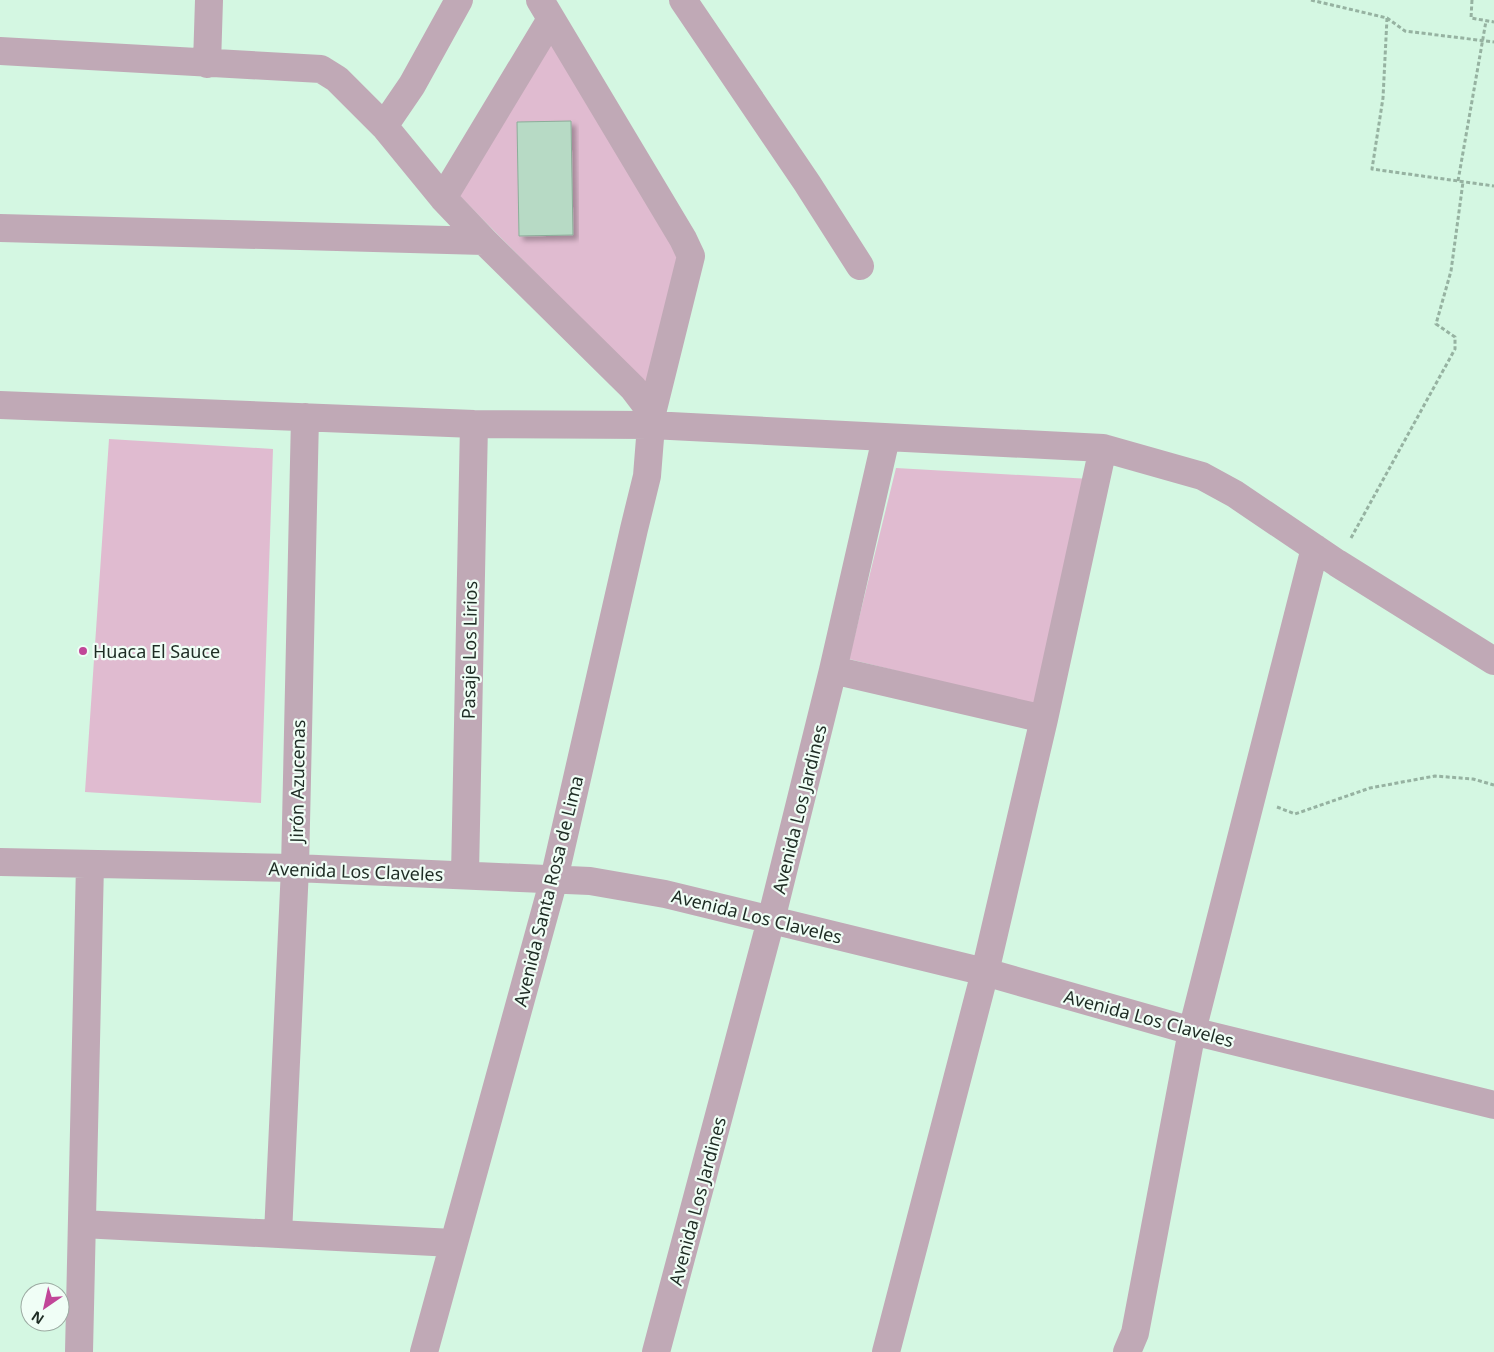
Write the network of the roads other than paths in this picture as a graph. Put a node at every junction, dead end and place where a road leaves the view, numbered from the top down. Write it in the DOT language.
graph roads {
  1 [pos="209,0"];
  2 [pos="459,0"];
  3 [pos="682,0"];
  4 [pos="546,10"];
  5 [pos="0,51"];
  6 [pos="207,64"];
  7 [pos="384,126"];
  8 [pos="443,198"];
  9 [pos="0,228"];
  10 [pos="484,242"];
  11 [pos="860,266"];
  12 [pos="0,405"];
  13 [pos="306,417"];
  14 [pos="651,419"];
  15 [pos="474,424"];
  16 [pos="886,438"];
  17 [pos="1103,448"];
  18 [pos="1326,556"];
  19 [pos="1494,661"];
  20 [pos="833,670"];
  21 [pos="1044,719"];
  22 [pos="0,862"];
  23 [pos="90,864"];
  24 [pos="295,868"];
  25 [pos="464,875"];
  26 [pos="554,879"];
  27 [pos="772,920"];
  28 [pos="985,972"];
  29 [pos="1192,1031"];
  30 [pos="1494,1105"];
  31 [pos="82,1224"];
  32 [pos="278,1234"];
  33 [pos="453,1243"];
  34 [pos="79,1352"];
  35 [pos="424,1352"];
  36 [pos="656,1352"];
  37 [pos="886,1352"];
  38 [pos="1127,1352"];
  1 -- 6 [label="street"];
  2 -- 7 [label="street"];
  3 -- 11 [label="street"];
  4 -- 8 [label="street"];
  4 -- 14 [label="street, Avenida Santa Rosa de Lima"];
  5 -- 6 [label="street"];
  6 -- 7 [label="street"];
  7 -- 8 [label="street"];
  8 -- 10 [label="street"];
  9 -- 10 [label="street"];
  10 -- 14 [label="street"];
  12 -- 13 [label="street"];
  13 -- 15 [label="street"];
  13 -- 24 [label="street, Jirón Azucenas"];
  14 -- 15 [label="street"];
  14 -- 16 [label="street"];
  14 -- 26 [label="street, Avenida Santa Rosa de Lima"];
  15 -- 25 [label="street, Pasaje Los Lirios"];
  16 -- 17 [label="street"];
  16 -- 20 [label="street, Avenida Los Jardines"];
  17 -- 18 [label="street"];
  17 -- 21 [label="street"];
  18 -- 19 [label="street"];
  18 -- 29 [label="street"];
  20 -- 21 [label="street"];
  20 -- 27 [label="street, Avenida Los Jardines"];
  21 -- 28 [label="street"];
  22 -- 23 [label="street, Avenida Los Claveles"];
  23 -- 24 [label="street, Avenida Los Claveles"];
  23 -- 31 [label="street"];
  24 -- 25 [label="street, Avenida Los Claveles"];
  24 -- 32 [label="street, Jirón Azucenas"];
  25 -- 26 [label="street, Avenida Los Claveles"];
  26 -- 27 [label="street, Avenida Los Claveles"];
  26 -- 33 [label="street, Avenida Santa Rosa de Lima"];
  27 -- 28 [label="street, Avenida Los Claveles"];
  27 -- 36 [label="street, Avenida Los Jardines"];
  28 -- 29 [label="street, Avenida Los Claveles"];
  28 -- 37 [label="street"];
  29 -- 30 [label="street, Avenida Los Claveles"];
  29 -- 38 [label="street"];
  31 -- 32 [label="street"];
  31 -- 34 [label="street"];
  32 -- 33 [label="street"];
  33 -- 35 [label="street, Avenida Santa Rosa de Lima"];
}
